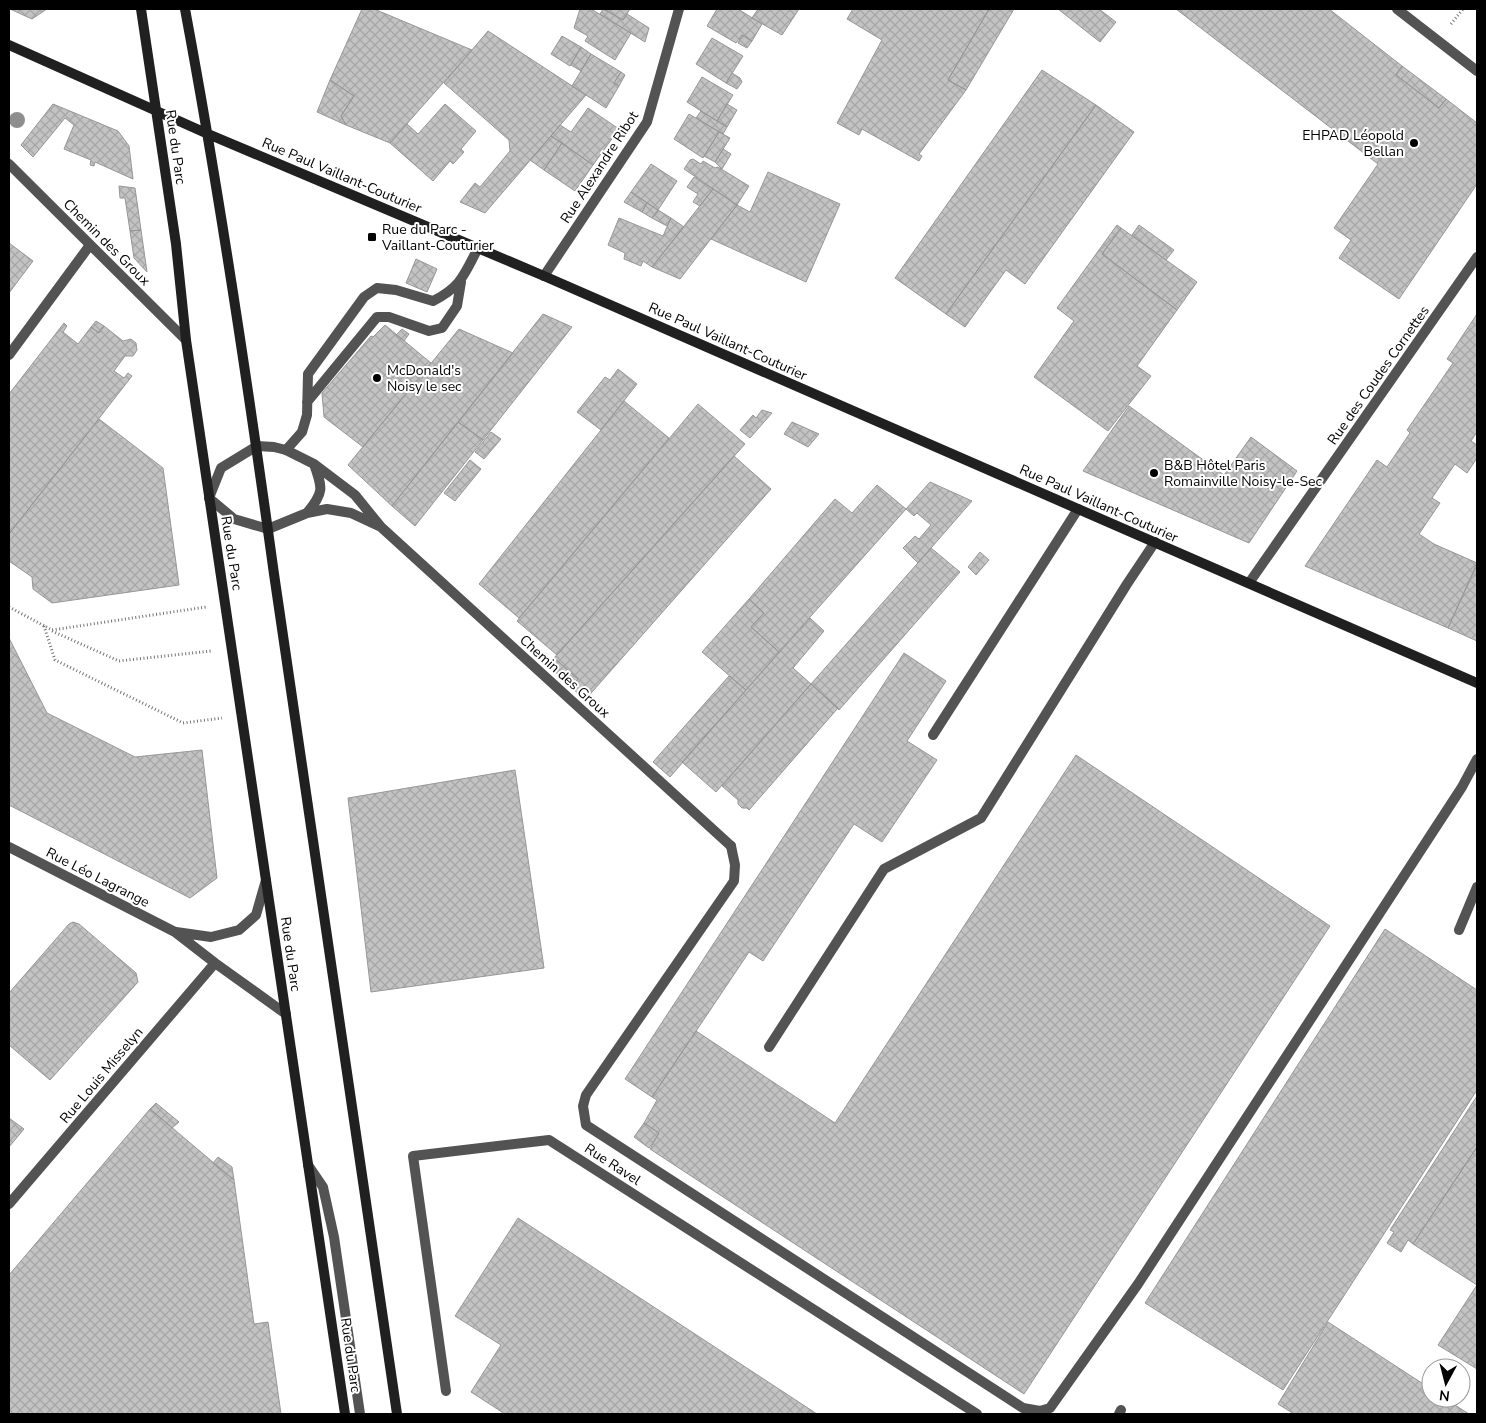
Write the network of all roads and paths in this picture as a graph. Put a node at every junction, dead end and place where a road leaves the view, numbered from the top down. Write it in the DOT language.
graph roads {
  1 [pos="142,9"];
  2 [pos="185,9"];
  3 [pos="679,9"];
  4 [pos="1397,9"];
  5 [pos="9,45"];
  6 [pos="1477,71"];
  7 [pos="157,111"];
  8 [pos="208,134"];
  9 [pos="9,164"];
  10 [pos="90,245"];
  11 [pos="478,248"];
  12 [pos="1477,257"];
  13 [pos="544,276"];
  14 [pos="461,282"];
  15 [pos="186,340"];
  16 [pos="9,355"];
  17 [pos="307,402"];
  18 [pos="257,446"];
  19 [pos="286,450"];
  20 [pos="314,464"];
  21 [pos="210,498"];
  22 [pos="1078,509"];
  23 [pos="307,513"];
  24 [pos="381,527"];
  25 [pos="268,529"];
  26 [pos="1154,542"];
  27 [pos="1249,584"];
  28 [pos="226,604"];
  29 [pos="9,607"];
  30 [pos="44,626"];
  31 [pos="52,630"];
  32 [pos="233,649"];
  33 [pos="1477,683"];
  34 [pos="242,715"];
  35 [pos="934,735"];
  36 [pos="1477,760"];
  37 [pos="9,847"];
  38 [pos="266,879"];
  39 [pos="1477,887"];
  40 [pos="1459,930"];
  41 [pos="175,932"];
  42 [pos="215,963"];
  43 [pos="286,1014"];
  44 [pos="769,1047"];
  45 [pos="308,1164"];
  46 [pos="9,1204"];
  47 [pos="446,1391"];
  48 [pos="346,1414"];
  49 [pos="360,1414"];
  50 [pos="397,1414"];
  51 [pos="977,1414"];
  1 -- 7 [label="main road, Rue du Parc"];
  2 -- 8 [label="main road"];
  3 -- 13 [label="street, Rue Alexandre Ribot"];
  4 -- 6 [label="street"];
  5 -- 7 [label="main road, Rue Paul Vaillant-Couturier"];
  7 -- 8 [label="main road, Rue Paul Vaillant-Couturier"];
  7 -- 15 [label="main road, Rue du Parc"];
  8 -- 11 [label="main road, Rue Paul Vaillant-Couturier"];
  8 -- 18 [label="main road"];
  9 -- 10 [label="street, Chemin des Groux"];
  10 -- 15 [label="street, Chemin des Groux"];
  10 -- 16 [label="street"];
  11 -- 13 [label="main road, Rue Paul Vaillant-Couturier"];
  11 -- 14 [label="street"];
  12 -- 27 [label="street, Rue des Coudes Cornettes"];
  13 -- 22 [label="main road, Rue Paul Vaillant-Couturier"];
  14 -- 17 [label="street"];
  14 -- 17 [label="street"];
  15 -- 21 [label="main road, Rue du Parc"];
  17 -- 19 [label="street"];
  18 -- 19 [label="street, Chemin des Groux"];
  18 -- 21 [label="street"];
  18 -- 25 [label="main road"];
  19 -- 20 [label="street, Chemin des Groux"];
  20 -- 23 [label="street"];
  20 -- 24 [label="street, Chemin des Groux"];
  21 -- 25 [label="street, Rue du Parc"];
  21 -- 28 [label="main road, Rue du Parc"];
  22 -- 26 [label="main road, Rue Paul Vaillant-Couturier"];
  22 -- 35 [label="street"];
  23 -- 24 [label="street, Chemin des Groux"];
  23 -- 25 [label="street, Chemin des Groux"];
  24 -- 36 [label="street, Chemin des Groux"];
  25 -- 50 [label="main road"];
  26 -- 27 [label="main road, Rue Paul Vaillant-Couturier"];
  26 -- 44 [label="street"];
  27 -- 33 [label="main road, Rue Paul Vaillant-Couturier"];
  28 -- 31 [label="path"];
  28 -- 32 [label="main road, Rue du Parc"];
  29 -- 30 [label="path"];
  30 -- 31 [label="path"];
  30 -- 34 [label="path"];
  31 -- 32 [label="path"];
  32 -- 34 [label="main road, Rue du Parc"];
  34 -- 38 [label="main road, Rue du Parc"];
  37 -- 41 [label="street, Rue Léo Lagrange"];
  38 -- 41 [label="street"];
  38 -- 43 [label="main road, Rue du Parc"];
  39 -- 40 [label="street"];
  41 -- 42 [label="street"];
  42 -- 43 [label="street"];
  42 -- 46 [label="street, Rue Louis Misselyn"];
  43 -- 45 [label="main road, Rue du Parc"];
  45 -- 48 [label="main road, Rue du Parc"];
  45 -- 49 [label="street"];
  47 -- 51 [label="street, Rue Ravel"];
}
